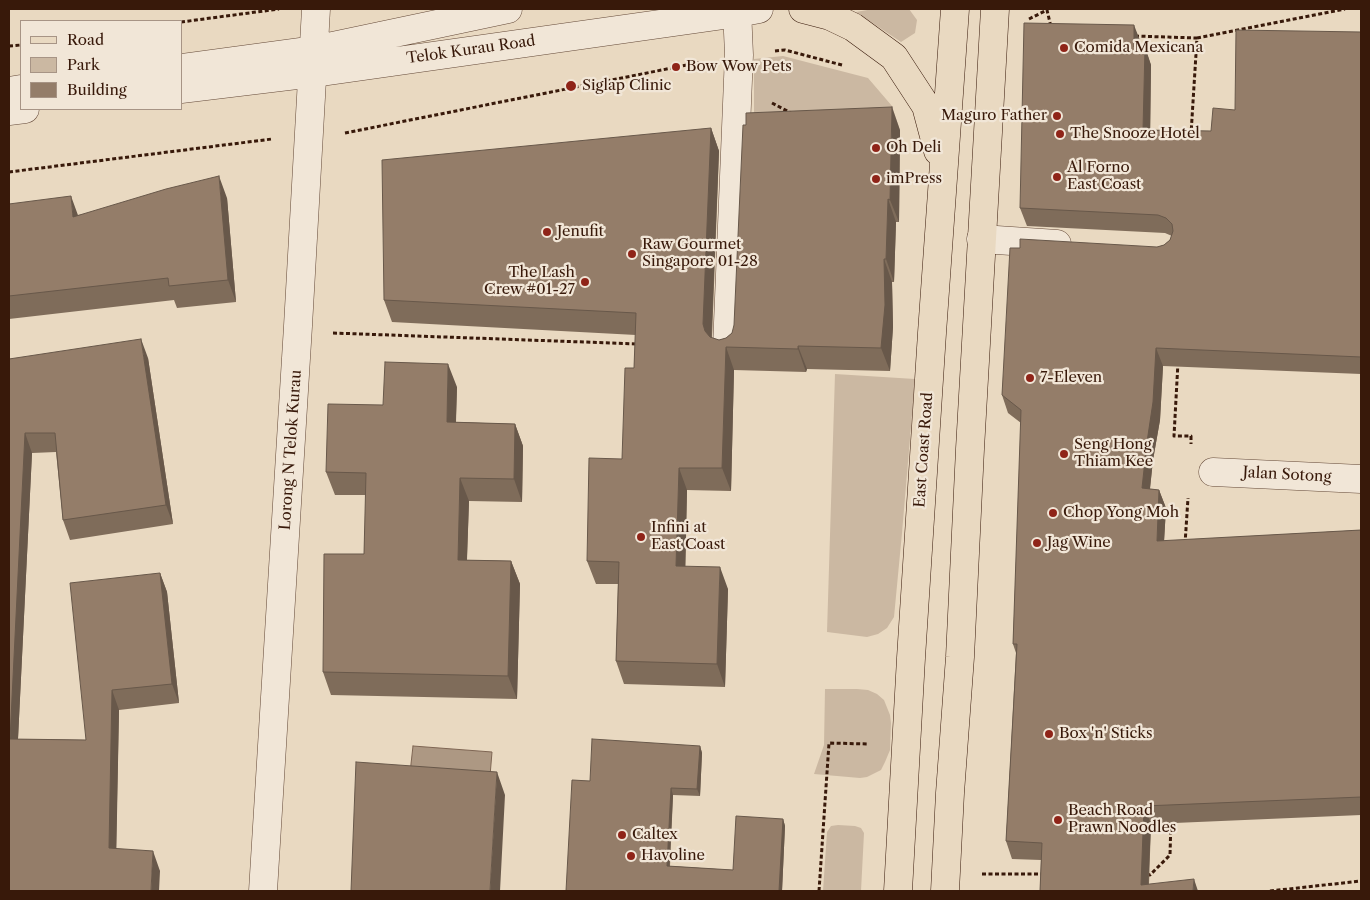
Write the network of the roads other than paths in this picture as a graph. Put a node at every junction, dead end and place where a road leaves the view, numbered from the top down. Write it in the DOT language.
graph roads {
  1 [pos="316,9"];
  2 [pos="508,9"];
  3 [pos="803,9"];
  4 [pos="955,9"];
  5 [pos="995,9"];
  6 [pos="745,10"];
  7 [pos="313,61"];
  8 [pos="182,68"];
  9 [pos="182,89"];
  10 [pos="944,177"];
  11 [pos="981,239"];
  12 [pos="1085,245"];
  13 [pos="727,346"];
  14 [pos="1213,472"];
  15 [pos="1361,478"];
  16 [pos="946,883"];
  17 [pos="263,891"];
  18 [pos="898,891"];
  1 -- 7 [label="street, Lorong N Telok Kurau"];
  2 -- 7 [label="street, Telok Kurau Road"];
  3 -- 10 [label="main road"];
  4 -- 10 [label="main road, East Coast Road"];
  5 -- 11 [label="main road"];
  6 -- 7 [label="street, Telok Kurau Road"];
  6 -- 13 [label="street"];
  7 -- 8 [label="street, Telok Kurau Road"];
  7 -- 9 [label="street, Telok Kurau Road"];
  7 -- 17 [label="street, Lorong N Telok Kurau"];
  10 -- 18 [label="main road, East Coast Road"];
  11 -- 12 [label="street"];
  11 -- 16 [label="main road"];
  14 -- 15 [label="street, Jalan Sotong"];
}
